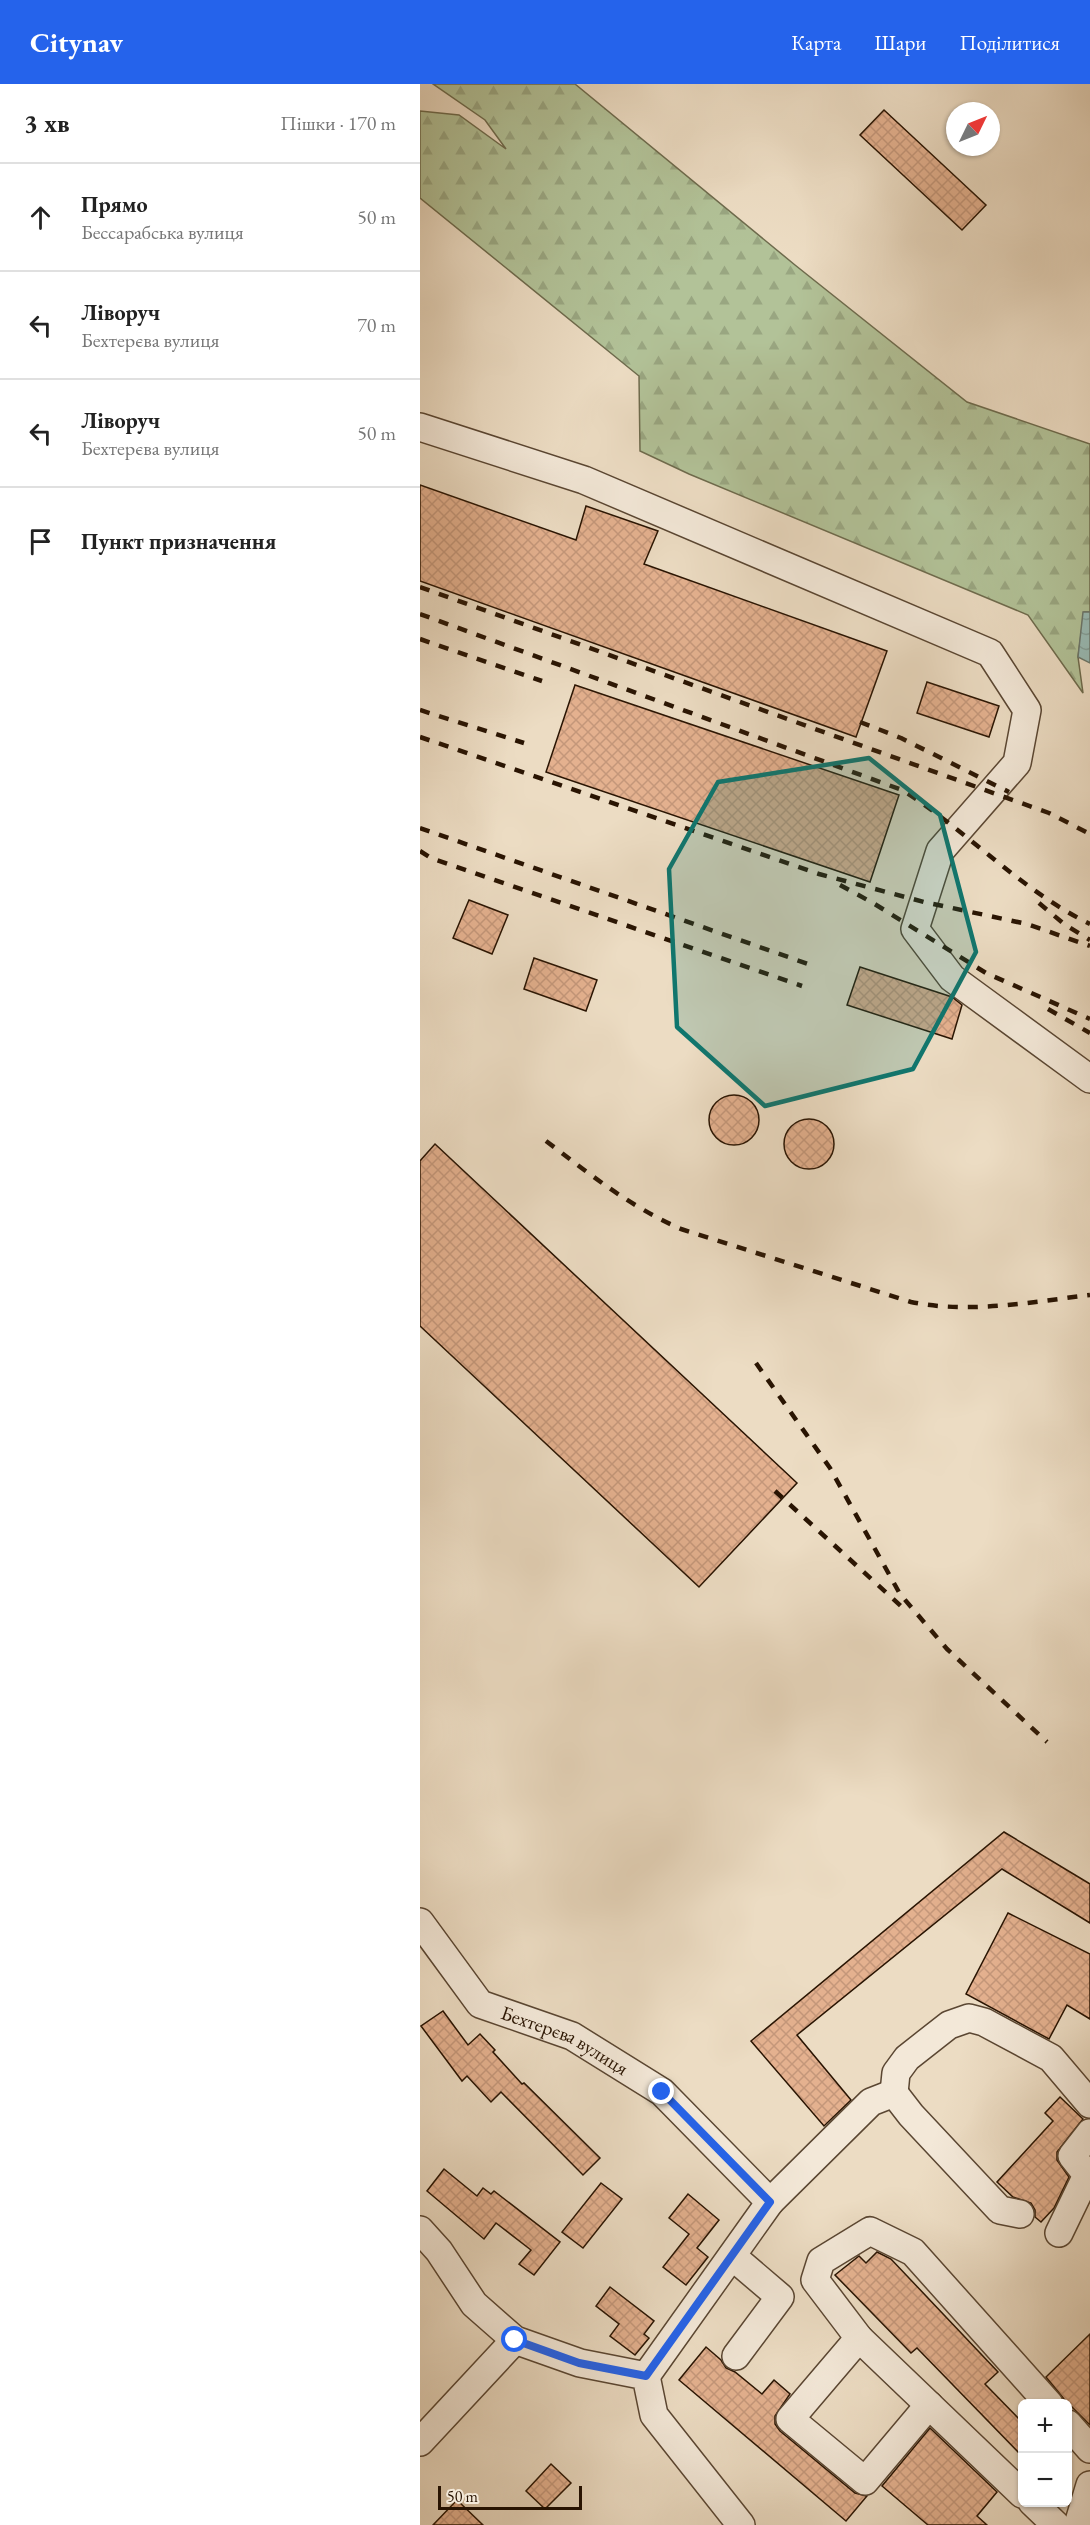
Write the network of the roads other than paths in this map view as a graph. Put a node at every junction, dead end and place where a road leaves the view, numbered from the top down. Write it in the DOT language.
graph roads {
  1 [pos="420,427"];
  2 [pos="1090,1079"];
  3 [pos="420,1922"];
  4 [pos="894,2093"];
  5 [pos="1090,2104"];
  6 [pos="1090,2133"];
  7 [pos="770,2202"];
  8 [pos="1020,2214"];
  9 [pos="420,2230"];
  10 [pos="1059,2233"];
  11 [pos="732,2256"];
  12 [pos="859,2337"];
  13 [pos="515,2340"];
  14 [pos="736,2356"];
  15 [pos="646,2376"];
  16 [pos="1045,2399"];
  17 [pos="929,2405"];
  18 [pos="1072,2429"];
  19 [pos="420,2442"];
  20 [pos="1090,2449"];
  21 [pos="1090,2485"];
  22 [pos="1018,2489"];
  23 [pos="1037,2507"];
  24 [pos="741,2525"];
  25 [pos="1056,2525"];
  26 [pos="1078,2525"];
  1 -- 2 [label="street"];
  3 -- 7 [label="street, Бехтерєва вулиця"];
  4 -- 5 [label="street"];
  4 -- 7 [label="street"];
  4 -- 8 [label="street"];
  6 -- 10 [label="street"];
  7 -- 11 [label="street"];
  9 -- 13 [label="street"];
  11 -- 14 [label="street"];
  11 -- 15 [label="street"];
  12 -- 16 [label="street"];
  12 -- 17 [label="street"];
  12 -- 17 [label="street"];
  13 -- 15 [label="street"];
  13 -- 19 [label="street"];
  15 -- 24 [label="street"];
  17 -- 22 [label="street"];
  18 -- 20 [label="street"];
  21 -- 26 [label="street"];
  23 -- 25 [label="street"];
}
